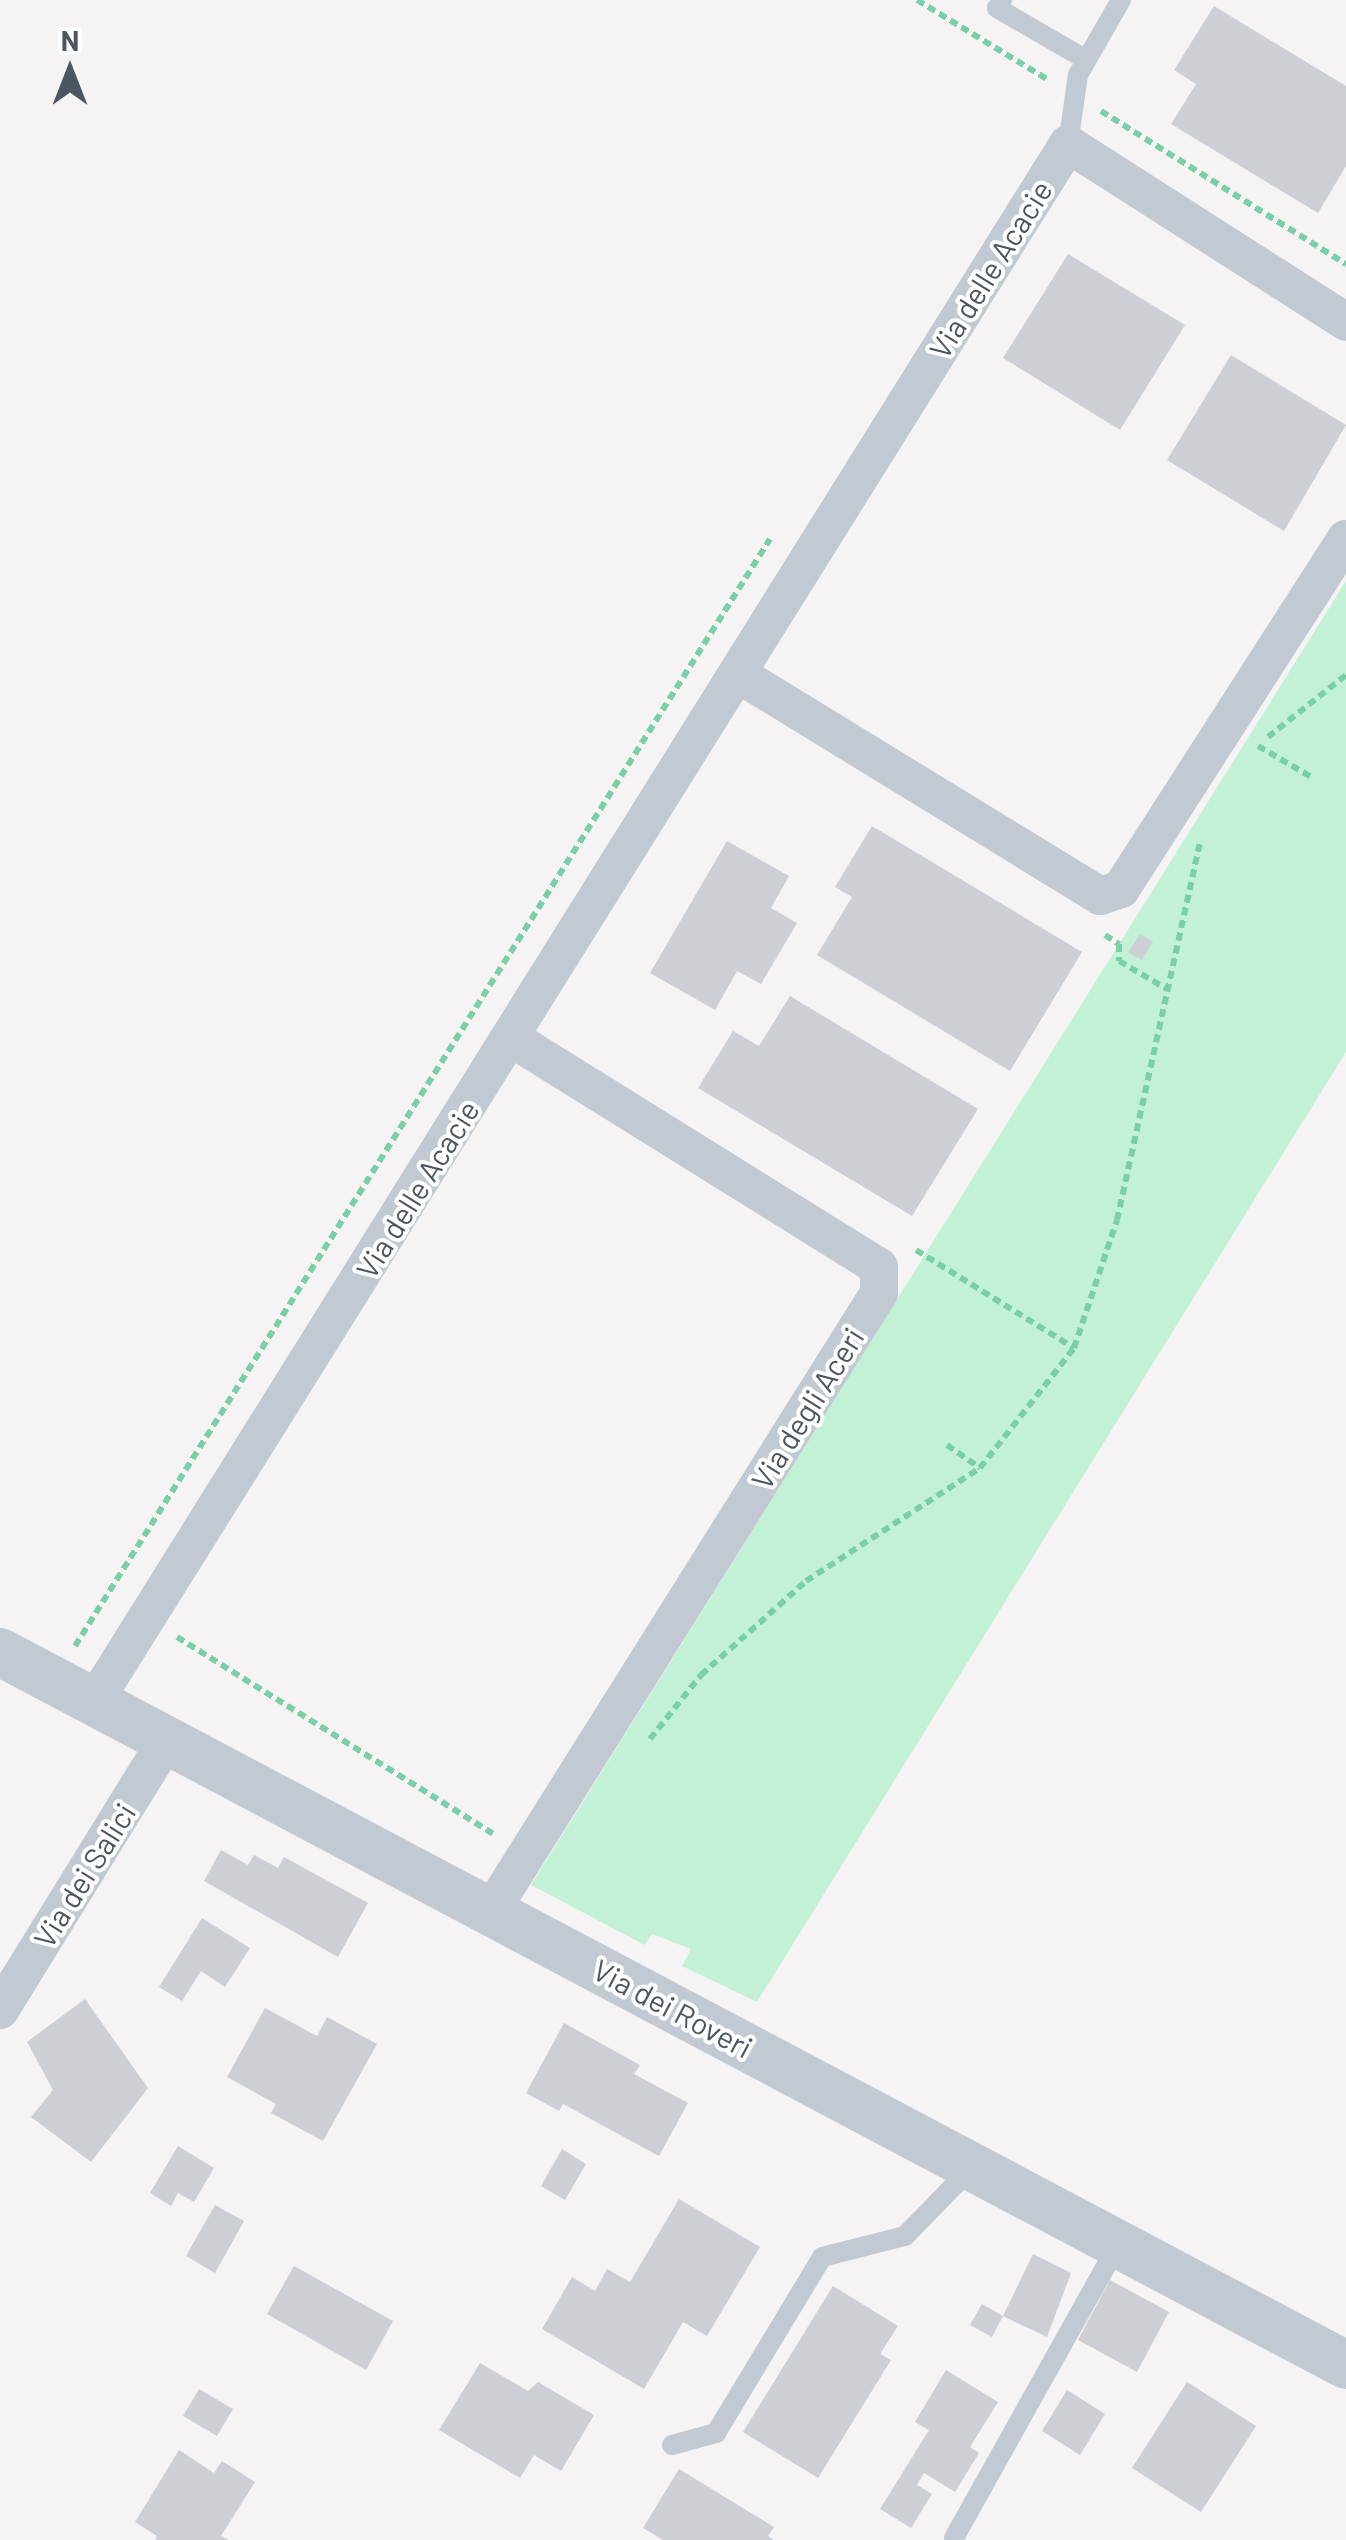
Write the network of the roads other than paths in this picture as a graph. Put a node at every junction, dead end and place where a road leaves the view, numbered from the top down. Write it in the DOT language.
graph roads {
  1 [pos="1120,0"];
  2 [pos="995,2"];
  3 [pos="1086,59"];
  4 [pos="1068,144"];
  5 [pos="1346,322"];
  6 [pos="1346,539"];
  7 [pos="738,674"];
  8 [pos="512,1039"];
  9 [pos="0,1652"];
  10 [pos="94,1702"];
  11 [pos="167,1740"];
  12 [pos="491,1911"];
  13 [pos="0,2010"];
  14 [pos="972,2166"];
  15 [pos="1118,2244"];
  16 [pos="1346,2365"];
  17 [pos="672,2445"];
  18 [pos="954,2538"];
  1 -- 3 [label="lane"];
  2 -- 3 [label="lane"];
  3 -- 4 [label="lane"];
  4 -- 5 [label="street, Via delle Acacie"];
  4 -- 7 [label="street, Via delle Acacie"];
  6 -- 7 [label="street"];
  7 -- 8 [label="street, Via delle Acacie"];
  8 -- 10 [label="street, Via delle Acacie"];
  8 -- 12 [label="street, Via degli Aceri"];
  9 -- 10 [label="street, Via dei Roveri"];
  10 -- 11 [label="street, Via dei Roveri"];
  11 -- 12 [label="street, Via dei Roveri"];
  11 -- 13 [label="street, Via dei Salici"];
  12 -- 14 [label="street, Via dei Roveri"];
  14 -- 15 [label="street, Via dei Roveri"];
  14 -- 17 [label="lane"];
  15 -- 16 [label="street, Via dei Roveri"];
  15 -- 18 [label="lane"];
}
